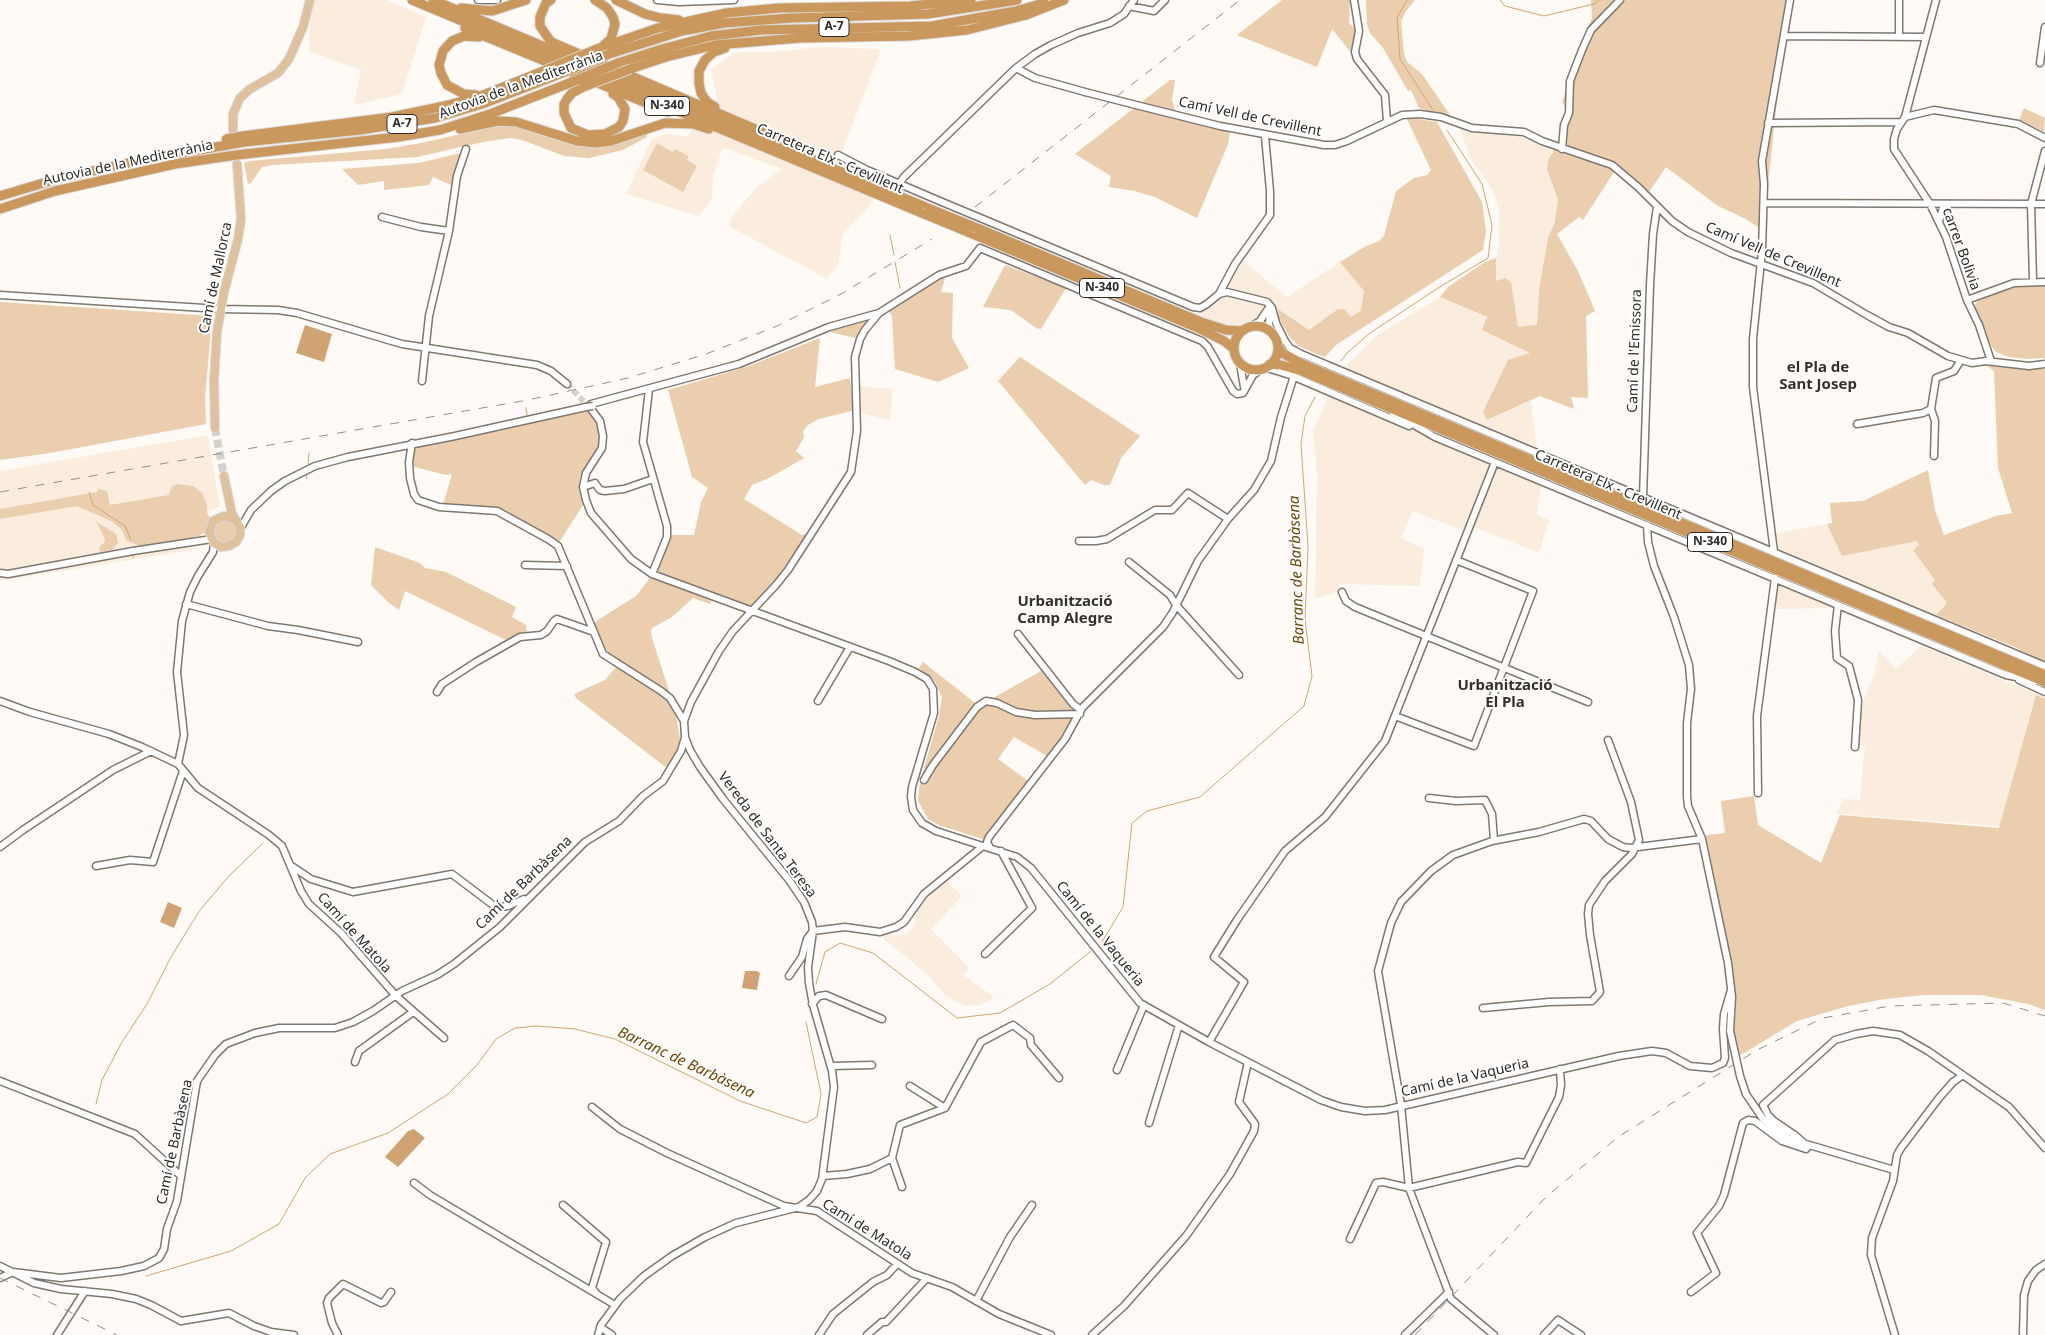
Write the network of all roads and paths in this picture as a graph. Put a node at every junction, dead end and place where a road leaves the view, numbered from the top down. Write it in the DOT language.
graph roads {
  1 [pos="406,0"];
  2 [pos="412,0"];
  3 [pos="433,0"];
  4 [pos="478,0"];
  5 [pos="497,0"];
  6 [pos="526,0"];
  7 [pos="551,0"];
  8 [pos="595,0"];
  9 [pos="616,0"];
  10 [pos="657,0"];
  11 [pos="734,0"];
  12 [pos="971,0"];
  13 [pos="1017,0"];
  14 [pos="1052,0"];
  15 [pos="1064,0"];
  16 [pos="1134,0"];
  17 [pos="1165,0"];
  18 [pos="1354,0"];
  19 [pos="1620,0"];
  20 [pos="1790,0"];
  21 [pos="1899,0"];
  22 [pos="1936,0"];
  23 [pos="308,1"];
  24 [pos="1129,6"];
  25 [pos="692,20"];
  26 [pos="2045,27"];
  27 [pos="1784,36"];
  28 [pos="1899,36"];
  29 [pos="1926,37"];
  30 [pos="740,42"];
  31 [pos="502,45"];
  32 [pos="599,48"];
  33 [pos="2040,62"];
  34 [pos="1016,68"];
  35 [pos="596,84"];
  36 [pos="486,94"];
  37 [pos="1903,119"];
  38 [pos="1387,121"];
  39 [pos="1768,123"];
  40 [pos="440,130"];
  41 [pos="716,131"];
  42 [pos="774,136"];
  43 [pos="1265,136"];
  44 [pos="229,138"];
  45 [pos="2045,138"];
  46 [pos="244,139"];
  47 [pos="466,149"];
  48 [pos="1562,149"];
  49 [pos="2045,151"];
  50 [pos="838,155"];
  51 [pos="237,164"];
  52 [pos="816,169"];
  53 [pos="899,184"];
  54 [pos="0,196"];
  55 [pos="1764,203"];
  56 [pos="1930,204"];
  57 [pos="1948,204"];
  58 [pos="2031,204"];
  59 [pos="2045,204"];
  60 [pos="1657,207"];
  61 [pos="0,209"];
  62 [pos="924,209"];
  63 [pos="382,217"];
  64 [pos="1939,221"];
  65 [pos="449,231"];
  66 [pos="1760,263"];
  67 [pos="2033,281"];
  68 [pos="2045,282"];
  69 [pos="1219,294"];
  70 [pos="0,296"];
  71 [pos="1967,300"];
  72 [pos="1270,306"];
  73 [pos="220,309"];
  74 [pos="877,315"];
  75 [pos="1252,326"];
  76 [pos="1242,331"];
  77 [pos="1272,334"];
  78 [pos="425,348"];
  79 [pos="1278,348"];
  80 [pos="1234,349"];
  81 [pos="1987,349"];
  82 [pos="1961,360"];
  83 [pos="1991,361"];
  84 [pos="2003,362"];
  85 [pos="1240,364"];
  86 [pos="2045,364"];
  87 [pos="1266,367"];
  88 [pos="1294,376"];
  89 [pos="422,381"];
  90 [pos="567,384"];
  91 [pos="1351,384"];
  92 [pos="648,390"];
  93 [pos="1244,391"];
  94 [pos="1410,400"];
  95 [pos="1374,402"];
  96 [pos="589,406"];
  97 [pos="1931,409"];
  98 [pos="1857,424"];
  99 [pos="215,428"];
  100 [pos="1435,438"];
  101 [pos="412,444"];
  102 [pos="401,448"];
  103 [pos="1934,456"];
  104 [pos="409,462"];
  105 [pos="1495,462"];
  106 [pos="224,476"];
  107 [pos="653,479"];
  108 [pos="583,487"];
  109 [pos="228,498"];
  110 [pos="1643,498"];
  111 [pos="224,516"];
  112 [pos="1228,518"];
  113 [pos="236,520"];
  114 [pos="1647,525"];
  115 [pos="240,529"];
  116 [pos="212,538"];
  117 [pos="1079,541"];
  118 [pos="225,547"];
  119 [pos="1774,552"];
  120 [pos="210,557"];
  121 [pos="1456,560"];
  122 [pos="1129,562"];
  123 [pos="525,565"];
  124 [pos="567,566"];
  125 [pos="0,573"];
  126 [pos="652,574"];
  127 [pos="1775,578"];
  128 [pos="1342,592"];
  129 [pos="186,604"];
  130 [pos="1176,604"];
  131 [pos="1838,605"];
  132 [pos="752,611"];
  133 [pos="594,632"];
  134 [pos="1018,634"];
  135 [pos="1426,637"];
  136 [pos="1980,639"];
  137 [pos="358,642"];
  138 [pos="850,647"];
  139 [pos="2021,665"];
  140 [pos="2045,666"];
  141 [pos="1503,668"];
  142 [pos="1239,675"];
  143 [pos="2006,675"];
  144 [pos="2045,675"];
  145 [pos="2045,683"];
  146 [pos="437,692"];
  147 [pos="2045,692"];
  148 [pos="0,701"];
  149 [pos="818,701"];
  150 [pos="1588,702"];
  151 [pos="1080,712"];
  152 [pos="1395,716"];
  153 [pos="684,721"];
  154 [pos="685,736"];
  155 [pos="1608,740"];
  156 [pos="1855,747"];
  157 [pos="151,752"];
  158 [pos="178,764"];
  159 [pos="184,771"];
  160 [pos="924,780"];
  161 [pos="1758,793"];
  162 [pos="1430,798"];
  163 [pos="1702,839"];
  164 [pos="1494,840"];
  165 [pos="0,847"];
  166 [pos="986,847"];
  167 [pos="1636,847"];
  168 [pos="1002,851"];
  169 [pos="290,864"];
  170 [pos="96,866"];
  171 [pos="528,898"];
  172 [pos="813,931"];
  173 [pos="984,954"];
  174 [pos="789,976"];
  175 [pos="1731,990"];
  176 [pos="396,996"];
  177 [pos="812,1004"];
  178 [pos="1144,1005"];
  179 [pos="1483,1008"];
  180 [pos="414,1012"];
  181 [pos="882,1019"];
  182 [pos="1178,1025"];
  183 [pos="444,1038"];
  184 [pos="1209,1042"];
  185 [pos="355,1062"];
  186 [pos="1248,1062"];
  187 [pos="872,1065"];
  188 [pos="831,1066"];
  189 [pos="1560,1069"];
  190 [pos="1117,1070"];
  191 [pos="1962,1075"];
  192 [pos="1059,1078"];
  193 [pos="0,1081"];
  194 [pos="910,1086"];
  195 [pos="1401,1105"];
  196 [pos="592,1107"];
  197 [pos="945,1108"];
  198 [pos="1149,1124"];
  199 [pos="1808,1145"];
  200 [pos="2045,1148"];
  201 [pos="892,1158"];
  202 [pos="1894,1170"];
  203 [pos="181,1176"];
  204 [pos="823,1176"];
  205 [pos="414,1183"];
  206 [pos="902,1187"];
  207 [pos="1409,1188"];
  208 [pos="562,1205"];
  209 [pos="1032,1205"];
  210 [pos="799,1207"];
  211 [pos="1350,1239"];
  212 [pos="897,1264"];
  213 [pos="2045,1264"];
  214 [pos="0,1266"];
  215 [pos="13,1272"];
  216 [pos="0,1278"];
  217 [pos="927,1278"];
  218 [pos="85,1292"];
  219 [pos="391,1292"];
  220 [pos="1448,1292"];
  221 [pos="1691,1292"];
  222 [pos="596,1294"];
  223 [pos="976,1301"];
  224 [pos="615,1305"];
  225 [pos="600,1326"];
  226 [pos="57,1335"];
  227 [pos="294,1335"];
  228 [pos="338,1335"];
  229 [pos="598,1335"];
  230 [pos="612,1335"];
  231 [pos="820,1335"];
  232 [pos="867,1335"];
  233 [pos="1051,1335"];
  234 [pos="1092,1335"];
  235 [pos="1405,1335"];
  236 [pos="1494,1335"];
  237 [pos="1544,1335"];
  238 [pos="1581,1335"];
  239 [pos="1896,1335"];
  240 [pos="2023,1335"];
  1 -- 31 [label="highway"];
  2 -- 52 [label="highway, Carretera Elx - Crevillent / N-340"];
  3 -- 6 [label="highway"];
  3 -- 62 [label="highway, Carretera Elx - Crevillent / N-340"];
  4 -- 5 [label="street"];
  7 -- 42 [label="highway"];
  8 -- 32 [label="highway"];
  9 -- 25 [label="highway"];
  10 -- 11 [label="street"];
  12 -- 25 [label="highway"];
  13 -- 46 [label="highway, Autovia de la Mediterrània / A-7, bridge"];
  14 -- 40 [label="highway, Autovia de la Mediterrània / A-7, bridge"];
  15 -- 30 [label="highway"];
  16 -- 24 [label="street"];
  17 -- 24 [label="street"];
  18 -- 38 [label="street"];
  19 -- 48 [label="street"];
  20 -- 27 [label="street"];
  21 -- 28 [label="street"];
  22 -- 29 [label="street, carrer Bolivia"];
  23 -- 44 [label="main road"];
  24 -- 34 [label="street"];
  25 -- 32 [label="highway"];
  26 -- 33 [label="street"];
  27 -- 28 [label="street"];
  27 -- 39 [label="street"];
  28 -- 29 [label="street"];
  29 -- 37 [label="street, carrer Bolivia"];
  30 -- 35 [label="highway, bridge"];
  30 -- 42 [label="highway"];
  31 -- 35 [label="highway"];
  31 -- 36 [label="highway"];
  32 -- 36 [label="highway, bridge"];
  34 -- 43 [label="street, Camí Vell de Crevillent, bridge"];
  34 -- 53 [label="street"];
  35 -- 41 [label="highway"];
  36 -- 46 [label="highway"];
  37 -- 39 [label="street"];
  37 -- 45 [label="street"];
  37 -- 56 [label="street, carrer Bolivia"];
  38 -- 43 [label="street, Camí Vell de Crevillent"];
  38 -- 48 [label="street, Camí Vell de Crevillent"];
  39 -- 55 [label="street"];
  40 -- 41 [label="highway"];
  40 -- 61 [label="highway, Autovia de la Mediterrània / A-7, bridge"];
  41 -- 52 [label="highway"];
  42 -- 62 [label="highway"];
  43 -- 69 [label="street"];
  44 -- 46 [label="highway, Autovia de la Mediterrània / A-7, bridge"];
  44 -- 54 [label="highway, Autovia de la Mediterrània / A-7"];
  47 -- 65 [label="street"];
  48 -- 60 [label="street, Camí Vell de Crevillent"];
  49 -- 58 [label="street"];
  50 -- 53 [label="street"];
  51 -- 73 [label="main road, Camí de Mallorca"];
  52 -- 62 [label="highway, Carretera Elx - Crevillent / N-340"];
  53 -- 69 [label="street, bridge"];
  55 -- 56 [label="street"];
  55 -- 66 [label="street"];
  56 -- 57 [label="street"];
  56 -- 64 [label="street, carrer Bolivia"];
  57 -- 58 [label="street"];
  57 -- 64 [label="street"];
  58 -- 59 [label="street"];
  58 -- 67 [label="street"];
  60 -- 66 [label="street, Camí Vell de Crevillent"];
  60 -- 110 [label="street, Camí de l'Emissora"];
  62 -- 76 [label="highway, Carretera Elx - Crevillent / N-340, bridge"];
  62 -- 80 [label="highway, Carretera Elx - Crevillent / N-340, bridge"];
  63 -- 65 [label="street"];
  64 -- 71 [label="street, carrer Bolivia"];
  65 -- 78 [label="street"];
  66 -- 82 [label="street, Camí Vell de Crevillent"];
  66 -- 119 [label="street"];
  67 -- 68 [label="street"];
  67 -- 71 [label="street"];
  69 -- 72 [label="street"];
  70 -- 73 [label="street"];
  71 -- 81 [label="street, carrer Bolivia"];
  72 -- 75 [label="street"];
  72 -- 77 [label="street"];
  72 -- 94 [label="street"];
  73 -- 78 [label="street"];
  73 -- 99 [label="main road, Camí de Mallorca"];
  74 -- 92 [label="street"];
  74 -- 93 [label="street"];
  74 -- 132 [label="street, Vereda de Santa Teresa"];
  75 -- 76 [label="highway"];
  75 -- 77 [label="highway"];
  76 -- 80 [label="highway"];
  77 -- 79 [label="highway"];
  78 -- 89 [label="street"];
  78 -- 90 [label="street"];
  79 -- 87 [label="highway"];
  79 -- 91 [label="highway, Carretera Elx - Crevillent / N-340"];
  80 -- 85 [label="highway"];
  81 -- 83 [label="street, carrer Bolivia"];
  81 -- 84 [label="street"];
  82 -- 83 [label="street, Camí Vell de Crevillent"];
  82 -- 97 [label="street"];
  83 -- 84 [label="street, Camí Vell de Crevillent"];
  84 -- 86 [label="street, Camí Vell de Crevillent"];
  85 -- 87 [label="highway, N-340"];
  85 -- 93 [label="street"];
  87 -- 88 [label="street"];
  87 -- 93 [label="street"];
  87 -- 95 [label="highway, Carretera Elx - Crevillent / N-340"];
  88 -- 100 [label="street"];
  88 -- 112 [label="street"];
  91 -- 94 [label="street"];
  91 -- 139 [label="highway, Carretera Elx - Crevillent / N-340"];
  92 -- 96 [label="street"];
  92 -- 107 [label="street"];
  94 -- 110 [label="street"];
  95 -- 100 [label="street"];
  95 -- 145 [label="highway, Carretera Elx - Crevillent / N-340"];
  96 -- 101 [label="street"];
  96 -- 108 [label="street"];
  97 -- 98 [label="street"];
  97 -- 103 [label="street"];
  100 -- 105 [label="street"];
  101 -- 102 [label="street"];
  101 -- 104 [label="street"];
  101 -- 113 [label="street"];
  102 -- 104 [label="street"];
  102 -- 115 [label="street"];
  104 -- 124 [label="street"];
  105 -- 114 [label="street"];
  105 -- 121 [label="street"];
  106 -- 109 [label="main road"];
  107 -- 108 [label="street"];
  107 -- 126 [label="street"];
  108 -- 126 [label="street, Camí de la Vaqueria"];
  109 -- 111 [label="main road"];
  109 -- 113 [label="main road"];
  110 -- 119 [label="street"];
  111 -- 113 [label="main road"];
  111 -- 116 [label="main road"];
  112 -- 117 [label="street"];
  112 -- 130 [label="street"];
  113 -- 115 [label="main road"];
  114 -- 127 [label="street"];
  114 -- 163 [label="street"];
  115 -- 118 [label="main road"];
  116 -- 118 [label="main road"];
  116 -- 120 [label="street"];
  116 -- 125 [label="street"];
  118 -- 120 [label="street"];
  119 -- 136 [label="street"];
  120 -- 129 [label="street"];
  121 -- 135 [label="street"];
  121 -- 141 [label="street"];
  122 -- 130 [label="street"];
  123 -- 124 [label="street"];
  124 -- 133 [label="street"];
  126 -- 132 [label="street, Camí de la Vaqueria"];
  127 -- 131 [label="street"];
  127 -- 161 [label="street"];
  128 -- 135 [label="street"];
  129 -- 137 [label="street"];
  129 -- 158 [label="street"];
  130 -- 142 [label="street"];
  130 -- 151 [label="street"];
  131 -- 143 [label="street"];
  131 -- 156 [label="street"];
  132 -- 138 [label="street, Camí de la Vaqueria"];
  132 -- 153 [label="street, Vereda de Santa Teresa"];
  133 -- 146 [label="street"];
  133 -- 153 [label="street"];
  134 -- 151 [label="street"];
  135 -- 141 [label="street"];
  135 -- 152 [label="street"];
  136 -- 139 [label="street"];
  136 -- 140 [label="street"];
  138 -- 149 [label="street"];
  138 -- 166 [label="street, Camí de la Vaqueria"];
  139 -- 144 [label="highway, Carretera Elx - Crevillent / N-340"];
  141 -- 150 [label="street"];
  141 -- 152 [label="street"];
  143 -- 145 [label="street"];
  143 -- 147 [label="street"];
  148 -- 157 [label="street, Camí de Matola"];
  151 -- 160 [label="street"];
  151 -- 166 [label="street"];
  152 -- 184 [label="street"];
  153 -- 154 [label="street, Vereda de Santa Teresa"];
  154 -- 171 [label="street, Camí de Barbàsena"];
  154 -- 172 [label="street, Vereda de Santa Teresa"];
  155 -- 167 [label="street"];
  157 -- 158 [label="street, Camí de Matola"];
  157 -- 165 [label="street"];
  158 -- 159 [label="street, Camí de Matola"];
  159 -- 169 [label="street, Camí de Matola"];
  159 -- 170 [label="street"];
  162 -- 164 [label="street"];
  163 -- 167 [label="street"];
  163 -- 175 [label="street"];
  164 -- 167 [label="street"];
  164 -- 195 [label="street"];
  166 -- 168 [label="street, Camí de la Vaqueria"];
  166 -- 172 [label="street"];
  167 -- 179 [label="street"];
  168 -- 173 [label="street"];
  168 -- 178 [label="street, Camí de la Vaqueria"];
  169 -- 171 [label="street"];
  169 -- 176 [label="street, Camí de Matola"];
  171 -- 176 [label="street, Camí de Barbàsena"];
  172 -- 174 [label="street"];
  172 -- 177 [label="street, Vereda de Santa Teresa"];
  175 -- 189 [label="street, Camí de la Vaqueria"];
  175 -- 199 [label="street, bridge"];
  176 -- 180 [label="street, Camí de Matola"];
  176 -- 203 [label="street, Camí de Barbàsena"];
  177 -- 181 [label="street"];
  177 -- 188 [label="street, Vereda de Santa Teresa"];
  178 -- 182 [label="street, Camí de la Vaqueria"];
  178 -- 190 [label="street"];
  180 -- 183 [label="street, Camí de Matola"];
  180 -- 185 [label="street"];
  182 -- 184 [label="street, Camí de la Vaqueria"];
  182 -- 198 [label="street"];
  184 -- 186 [label="street, Camí de la Vaqueria"];
  186 -- 195 [label="street, Camí de la Vaqueria"];
  186 -- 234 [label="street"];
  187 -- 188 [label="street"];
  188 -- 204 [label="street, Vereda de Santa Teresa"];
  189 -- 195 [label="street, Camí de la Vaqueria"];
  189 -- 207 [label="street"];
  191 -- 199 [label="street"];
  191 -- 200 [label="street"];
  191 -- 202 [label="street"];
  192 -- 197 [label="street"];
  193 -- 203 [label="street"];
  194 -- 197 [label="street"];
  195 -- 207 [label="street"];
  196 -- 210 [label="street, Camí de Matola"];
  197 -- 201 [label="street"];
  199 -- 202 [label="street"];
  199 -- 221 [label="street"];
  201 -- 204 [label="street"];
  201 -- 206 [label="street"];
  202 -- 239 [label="street"];
  203 -- 215 [label="street, Camí de Barbàsena"];
  204 -- 210 [label="street, Vereda de Santa Teresa"];
  205 -- 222 [label="street"];
  207 -- 211 [label="street"];
  207 -- 220 [label="street"];
  208 -- 222 [label="street"];
  209 -- 223 [label="street"];
  210 -- 212 [label="street, Camí de Matola"];
  210 -- 224 [label="street, Vereda de Santa Teresa"];
  212 -- 217 [label="street, Camí de Matola"];
  212 -- 231 [label="street"];
  213 -- 240 [label="street"];
  214 -- 215 [label="street"];
  215 -- 216 [label="street"];
  215 -- 218 [label="street"];
  217 -- 223 [label="street, Camí de Matola"];
  217 -- 232 [label="street"];
  218 -- 226 [label="street"];
  218 -- 227 [label="street"];
  219 -- 228 [label="street"];
  220 -- 235 [label="street"];
  220 -- 236 [label="street"];
  222 -- 224 [label="street"];
  223 -- 233 [label="street, Camí de Matola"];
  224 -- 225 [label="street, Vereda de Santa Teresa"];
  225 -- 229 [label="street, Vereda de Santa Teresa"];
  225 -- 230 [label="street"];
  237 -- 238 [label="street"];
}
